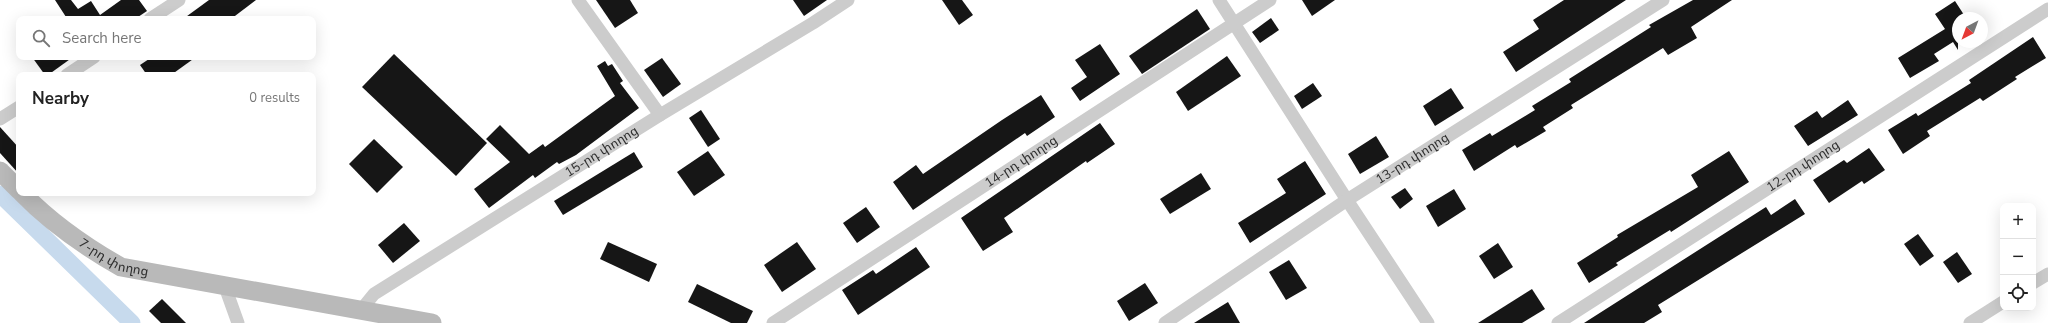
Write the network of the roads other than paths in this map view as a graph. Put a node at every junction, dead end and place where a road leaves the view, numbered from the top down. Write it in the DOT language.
graph roads {
  1 [pos="179,0"];
  2 [pos="578,0"];
  3 [pos="848,0"];
  4 [pos="1219,0"];
  5 [pos="1270,0"];
  6 [pos="1663,0"];
  7 [pos="2048,8"];
  8 [pos="155,16"];
  9 [pos="1235,22"];
  10 [pos="90,60"];
  11 [pos="72,72"];
  12 [pos="16,109"];
  13 [pos="660,115"];
  14 [pos="0,119"];
  15 [pos="0,171"];
  16 [pos="16,187"];
  17 [pos="25,196"];
  18 [pos="1347,200"];
  19 [pos="2048,274"];
  20 [pos="2036,281"];
  21 [pos="224,284"];
  22 [pos="2000,304"];
  23 [pos="361,310"];
  24 [pos="238,323"];
  25 [pos="432,323"];
  26 [pos="773,323"];
  27 [pos="1165,323"];
  28 [pos="1428,323"];
  29 [pos="1558,323"];
  30 [pos="1970,323"];
  1 -- 8 [label="street"];
  2 -- 13 [label="street"];
  3 -- 13 [label="street, 15-րդ փողոց"];
  4 -- 9 [label="street"];
  5 -- 9 [label="street, 14-րդ փողոց"];
  6 -- 18 [label="street, 13-րդ փողոց"];
  7 -- 29 [label="street, 12-րդ փողոց"];
  9 -- 18 [label="street"];
  9 -- 26 [label="street, 14-րդ փողոց"];
  10 -- 11 [label="street"];
  12 -- 14 [label="street"];
  13 -- 23 [label="street, 15-րդ փողոց"];
  15 -- 16 [label="main road"];
  17 -- 21 [label="main road, 7-րդ փողոց"];
  18 -- 27 [label="street, 13-րդ փողոց"];
  18 -- 28 [label="street"];
  19 -- 20 [label="street"];
  21 -- 23 [label="main road, 7-րդ փողոց"];
  21 -- 24 [label="street"];
  22 -- 30 [label="street"];
  23 -- 25 [label="main road, 7-րդ փողոց"];
}
